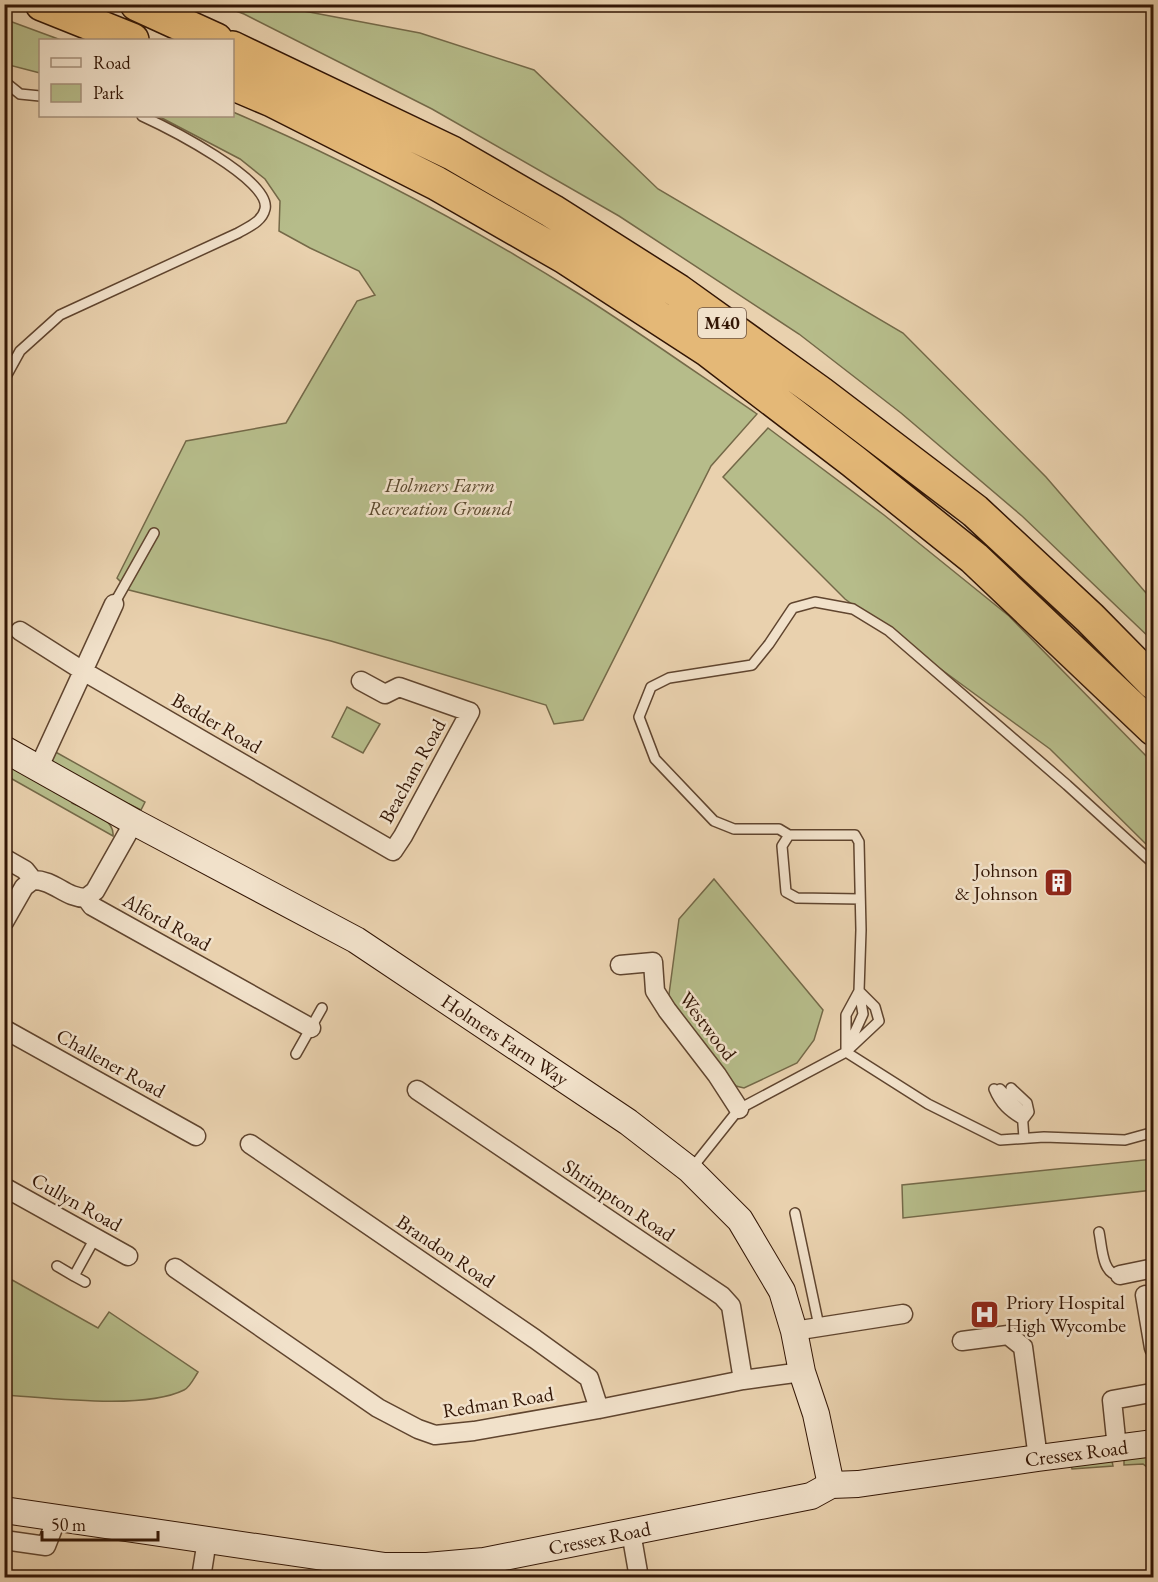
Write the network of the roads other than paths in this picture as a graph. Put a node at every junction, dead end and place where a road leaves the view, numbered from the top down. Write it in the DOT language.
graph roads {
  1 [pos="42,4"];
  2 [pos="137,4"];
  3 [pos="130,39"];
  4 [pos="214,39"];
  5 [pos="234,49"];
  6 [pos="5,82"];
  7 [pos="234,84"];
  8 [pos="39,96"];
  9 [pos="144,117"];
  10 [pos="4,380"];
  11 [pos="154,533"];
  12 [pos="114,604"];
  13 [pos="20,632"];
  14 [pos="83,671"];
  15 [pos="361,681"];
  16 [pos="1154,683"];
  17 [pos="1154,729"];
  18 [pos="4,749"];
  19 [pos="38,769"];
  20 [pos="134,822"];
  21 [pos="789,835"];
  22 [pos="393,851"];
  23 [pos="4,858"];
  24 [pos="1154,864"];
  25 [pos="33,880"];
  26 [pos="86,898"];
  27 [pos="860,899"];
  28 [pos="4,922"];
  29 [pos="620,965"];
  30 [pos="859,991"];
  31 [pos="322,1008"];
  32 [pos="311,1028"];
  33 [pos="4,1029"];
  34 [pos="846,1052"];
  35 [pos="296,1054"];
  36 [pos="1011,1088"];
  37 [pos="997,1089"];
  38 [pos="417,1090"];
  39 [pos="739,1109"];
  40 [pos="1023,1120"];
  41 [pos="1154,1132"];
  42 [pos="196,1136"];
  43 [pos="1023,1138"];
  44 [pos="250,1144"];
  45 [pos="690,1170"];
  46 [pos="4,1187"];
  47 [pos="795,1213"];
  48 [pos="1099,1232"];
  49 [pos="95,1238"];
  50 [pos="128,1256"];
  51 [pos="57,1266"];
  52 [pos="175,1268"];
  53 [pos="1154,1268"];
  54 [pos="1120,1275"];
  55 [pos="74,1276"];
  56 [pos="85,1282"];
  57 [pos="1145,1295"];
  58 [pos="903,1314"];
  59 [pos="806,1329"];
  60 [pos="962,1341"];
  61 [pos="1154,1348"];
  62 [pos="802,1372"];
  63 [pos="743,1380"];
  64 [pos="1154,1390"];
  65 [pos="599,1409"];
  66 [pos="1154,1443"];
  67 [pos="1117,1448"];
  68 [pos="1038,1458"];
  69 [pos="831,1485"];
  70 [pos="4,1510"];
  71 [pos="57,1518"];
  72 [pos="631,1532"];
  73 [pos="4,1540"];
  74 [pos="207,1540"];
  75 [pos="332,1568"];
  76 [pos="385,1572"];
  77 [pos="201,1578"];
  78 [pos="639,1578"];
  1 -- 3 [label="highway"];
  2 -- 4 [label="highway"];
  5 -- 16 [label="highway, M40"];
  6 -- 8 [label="lane"];
  7 -- 17 [label="highway, M40"];
  9 -- 10 [label="lane"];
  11 -- 12 [label="lane"];
  12 -- 14 [label="street"];
  13 -- 14 [label="street, Bedder Road"];
  14 -- 19 [label="street"];
  14 -- 22 [label="street, Bedder Road"];
  15 -- 22 [label="street, Beacham Road"];
  18 -- 19 [label="street, Holmers Farm Way"];
  19 -- 20 [label="street, Holmers Farm Way"];
  20 -- 26 [label="street"];
  20 -- 45 [label="street, Holmers Farm Way"];
  21 -- 24 [label="lane"];
  21 -- 27 [label="lane"];
  21 -- 27 [label="lane"];
  23 -- 25 [label="street, Alford Road"];
  25 -- 26 [label="street, Alford Road"];
  25 -- 28 [label="street"];
  26 -- 32 [label="street, Alford Road"];
  27 -- 30 [label="lane"];
  29 -- 39 [label="street, Westwood"];
  30 -- 34 [label="lane"];
  30 -- 34 [label="lane"];
  30 -- 34 [label="lane"];
  31 -- 32 [label="lane"];
  32 -- 35 [label="lane"];
  33 -- 42 [label="street, Challener Road"];
  34 -- 39 [label="lane"];
  34 -- 43 [label="lane"];
  36 -- 40 [label="lane"];
  37 -- 40 [label="lane"];
  38 -- 63 [label="street, Shrimpton Road"];
  39 -- 45 [label="lane"];
  40 -- 43 [label="lane"];
  41 -- 43 [label="lane"];
  44 -- 65 [label="street, Brandon Road"];
  45 -- 59 [label="street, Holmers Farm Way"];
  46 -- 49 [label="street, Cullyn Road"];
  47 -- 59 [label="lane"];
  48 -- 54 [label="lane"];
  49 -- 50 [label="street, Cullyn Road"];
  49 -- 55 [label="lane"];
  51 -- 55 [label="lane"];
  52 -- 65 [label="street, Redman Road"];
  53 -- 54 [label="street"];
  55 -- 56 [label="lane"];
  57 -- 61 [label="street"];
  58 -- 59 [label="street"];
  59 -- 62 [label="street, Holmers Farm Way"];
  60 -- 68 [label="street"];
  62 -- 63 [label="street, Redman Road"];
  62 -- 69 [label="street, Holmers Farm Way"];
  63 -- 65 [label="street, Redman Road"];
  64 -- 67 [label="street"];
  66 -- 67 [label="street, Cressex Road"];
  67 -- 68 [label="street, Cressex Road"];
  68 -- 69 [label="street, Cressex Road"];
  69 -- 72 [label="street, Cressex Road"];
  70 -- 71 [label="street, Cressex Road"];
  71 -- 73 [label="street"];
  71 -- 74 [label="street, Cressex Road"];
  72 -- 76 [label="street, Cressex Road"];
  72 -- 78 [label="street"];
  74 -- 75 [label="street, Cressex Road"];
  74 -- 77 [label="street"];
  75 -- 76 [label="street, Cressex Road"];
}
